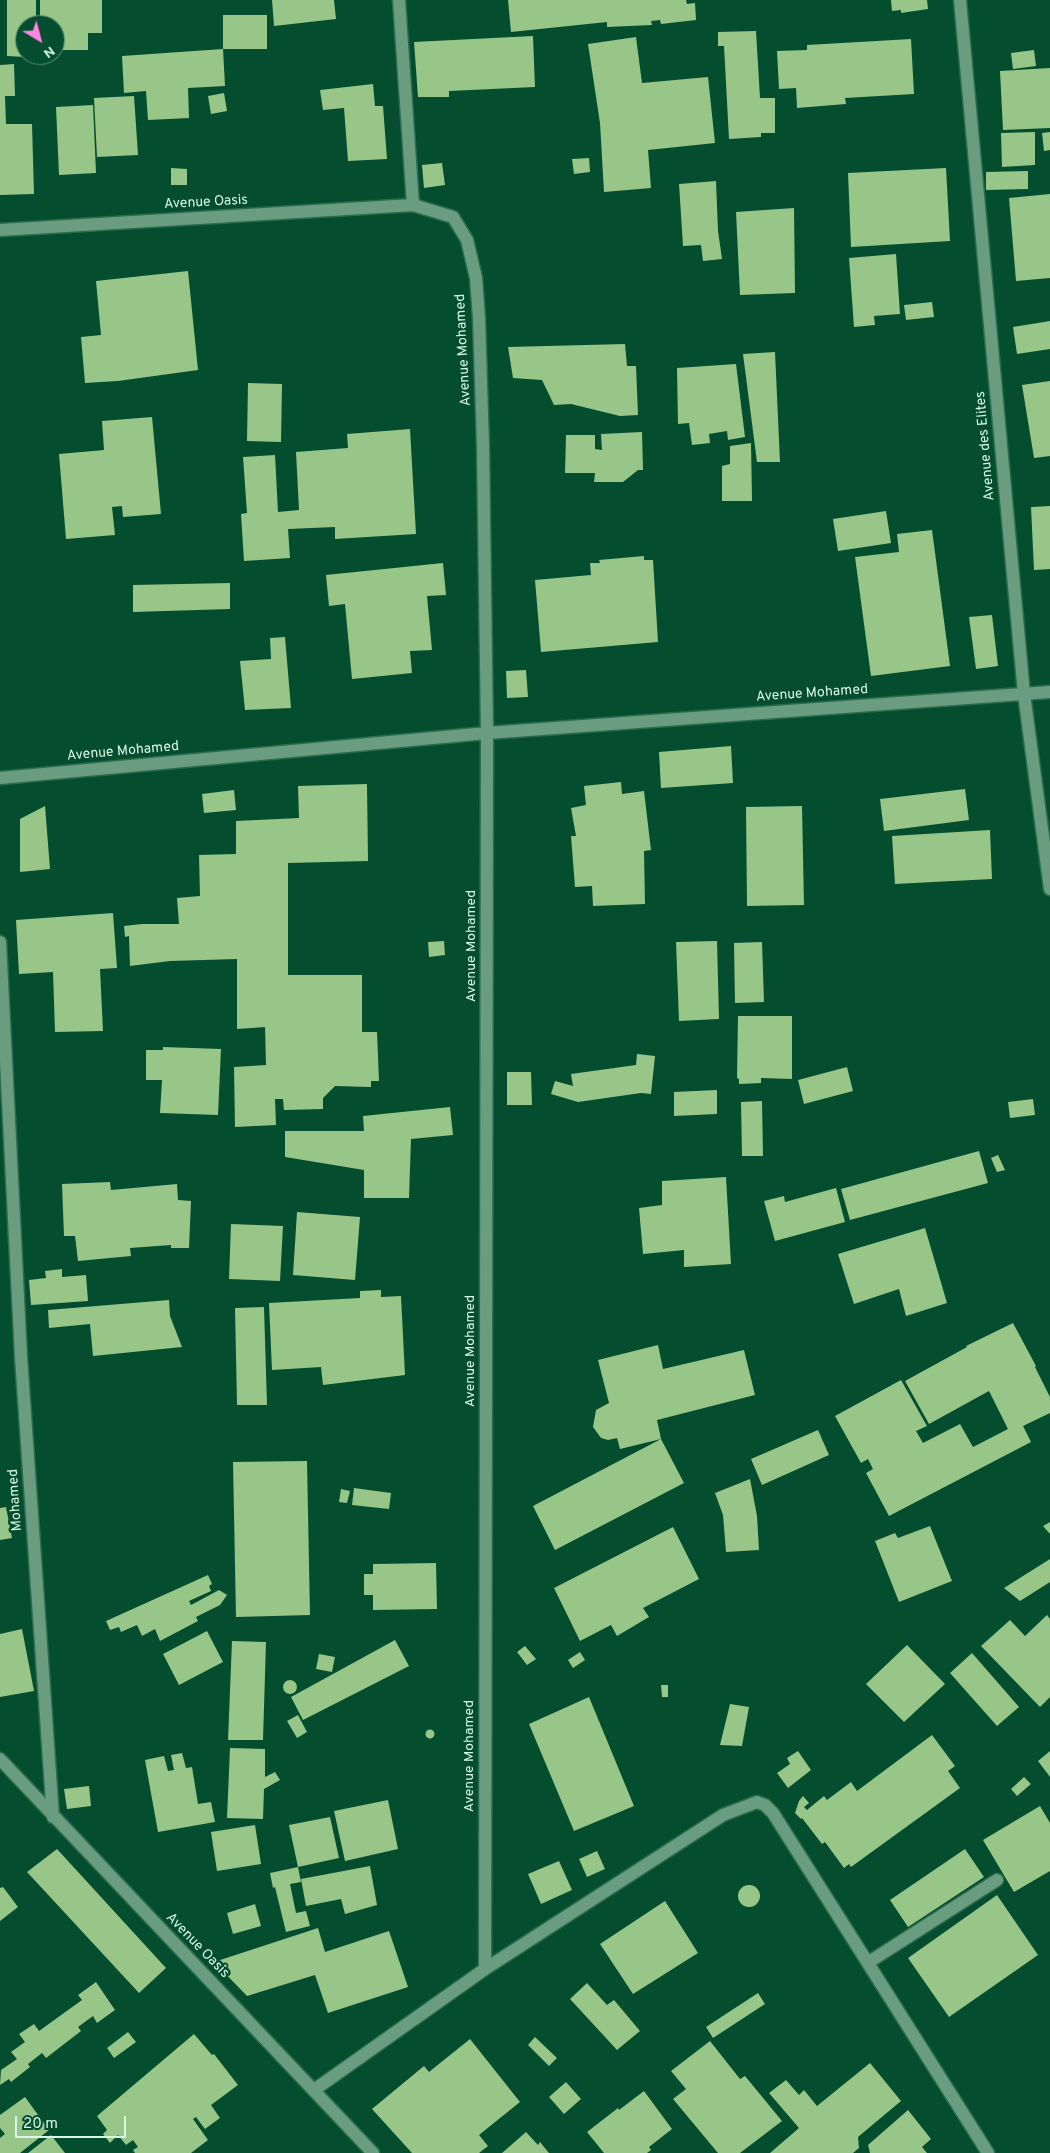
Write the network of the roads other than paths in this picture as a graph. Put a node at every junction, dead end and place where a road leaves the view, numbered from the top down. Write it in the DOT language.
graph roads {
  1 [pos="399,0"];
  2 [pos="960,0"];
  3 [pos="413,206"];
  4 [pos="0,230"];
  5 [pos="1050,692"];
  6 [pos="1024,694"];
  7 [pos="487,733"];
  8 [pos="0,778"];
  9 [pos="1050,889"];
  10 [pos="0,942"];
  11 [pos="0,1759"];
  12 [pos="52,1817"];
  13 [pos="997,1880"];
  14 [pos="869,1962"];
  15 [pos="485,1969"];
  16 [pos="314,2090"];
  17 [pos="373,2153"];
  18 [pos="988,2153"];
  1 -- 3 [label="street"];
  2 -- 6 [label="street, Avenue des Elites"];
  3 -- 4 [label="street, Avenue Oasis"];
  3 -- 7 [label="street, Avenue Mohamed"];
  5 -- 6 [label="street, Avenue Mohamed"];
  6 -- 7 [label="street, Avenue Mohamed"];
  6 -- 9 [label="street, Avenue des Elites"];
  7 -- 8 [label="street, Avenue Mohamed"];
  7 -- 15 [label="street, Avenue Mohamed"];
  10 -- 12 [label="street, Mohamed"];
  11 -- 12 [label="street, Avenue Oasis"];
  12 -- 16 [label="street, Avenue Oasis"];
  13 -- 14 [label="street"];
  14 -- 15 [label="street"];
  14 -- 18 [label="street"];
  15 -- 16 [label="street"];
  16 -- 17 [label="street, Avenue Oasis"];
}
